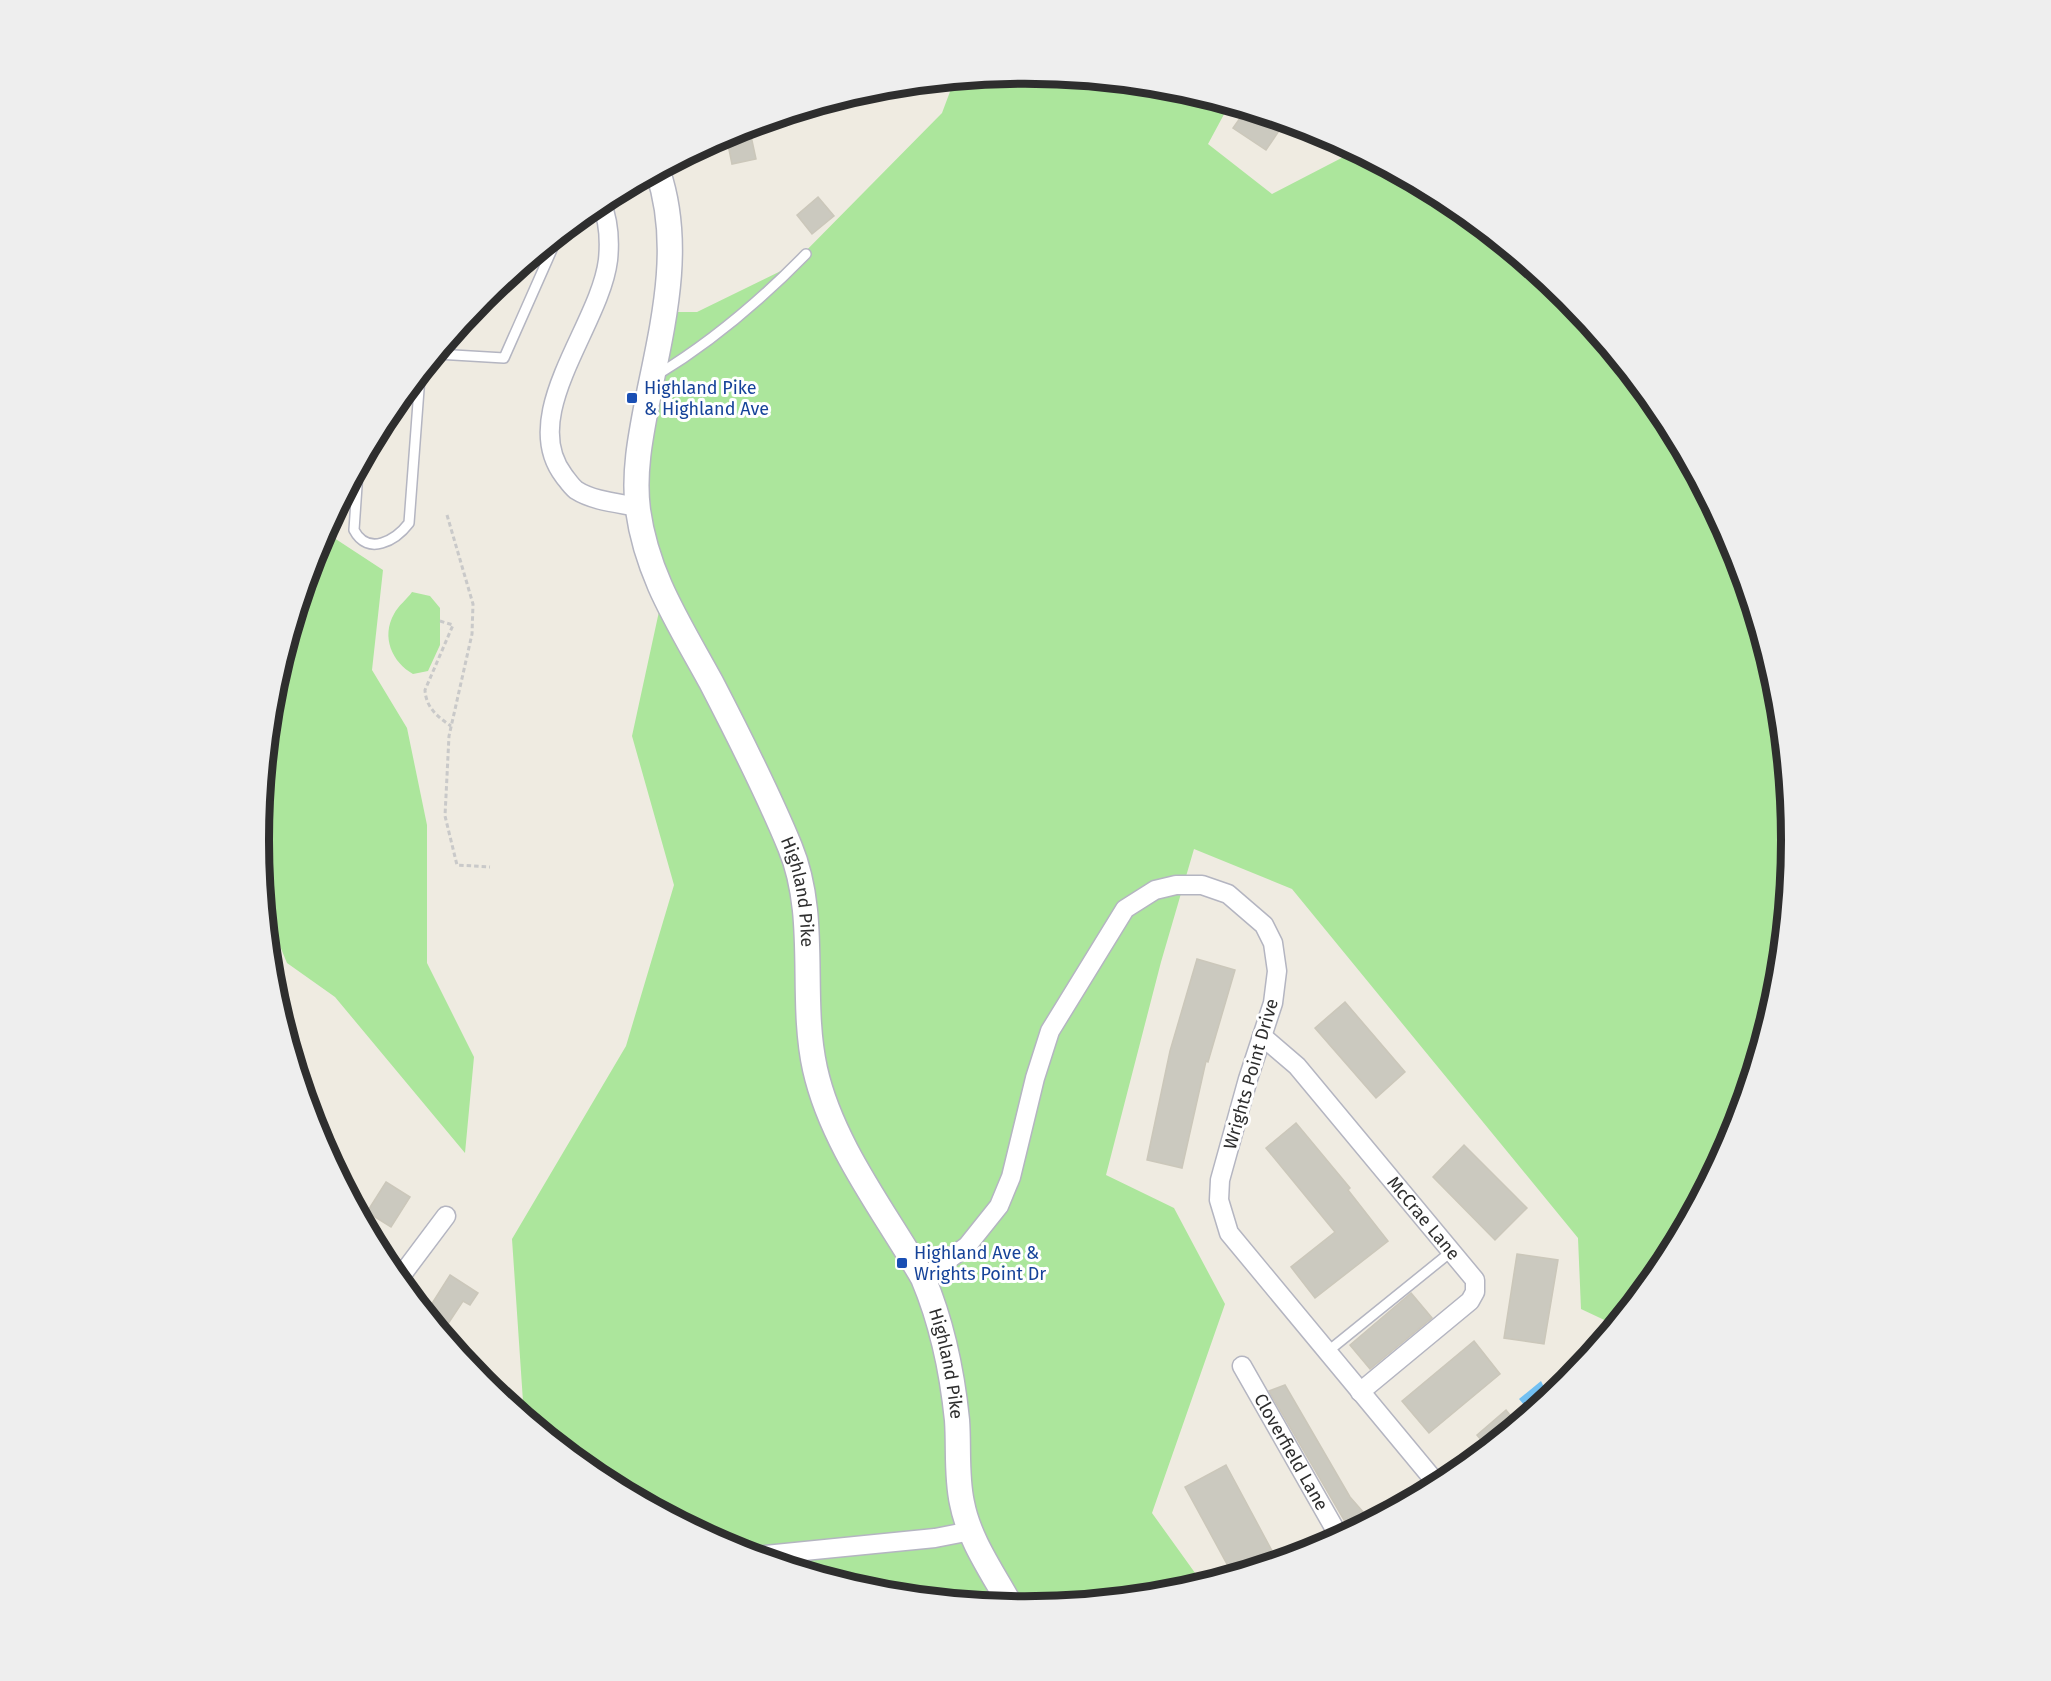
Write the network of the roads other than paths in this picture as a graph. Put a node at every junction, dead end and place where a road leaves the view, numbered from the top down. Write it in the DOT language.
graph roads {
  1 [pos="660,178"];
  2 [pos="605,211"];
  3 [pos="552,251"];
  4 [pos="806,254"];
  5 [pos="446,355"];
  6 [pos="652,378"];
  7 [pos="419,388"];
  8 [pos="357,487"];
  9 [pos="638,507"];
  10 [pos="1262,1036"];
  11 [pos="446,1216"];
  12 [pos="1452,1251"];
  13 [pos="404,1272"];
  14 [pos="923,1278"];
  15 [pos="1327,1352"];
  16 [pos="1242,1366"];
  17 [pos="1360,1392"];
  18 [pos="1432,1478"];
  19 [pos="1335,1530"];
  20 [pos="971,1531"];
  21 [pos="774,1554"];
  22 [pos="1006,1596"];
  1 -- 6 [label="street, Highland Pike"];
  2 -- 9 [label="street"];
  3 -- 5 [label="lane"];
  4 -- 6 [label="lane"];
  6 -- 9 [label="street, Highland Pike"];
  7 -- 8 [label="lane"];
  9 -- 14 [label="street, Highland Pike"];
  10 -- 12 [label="street, McCrae Lane"];
  10 -- 14 [label="street, Wrights Point Drive"];
  10 -- 15 [label="street, Wrights Point Drive"];
  11 -- 13 [label="street"];
  12 -- 15 [label="lane"];
  12 -- 17 [label="street, McCrae Lane"];
  14 -- 20 [label="street, Highland Pike"];
  15 -- 17 [label="street, Wrights Point Drive"];
  16 -- 19 [label="street, Cloverfield Lane"];
  17 -- 18 [label="street, Wrights Point Drive"];
  20 -- 21 [label="street"];
  20 -- 22 [label="street, Highland Pike"];
}
